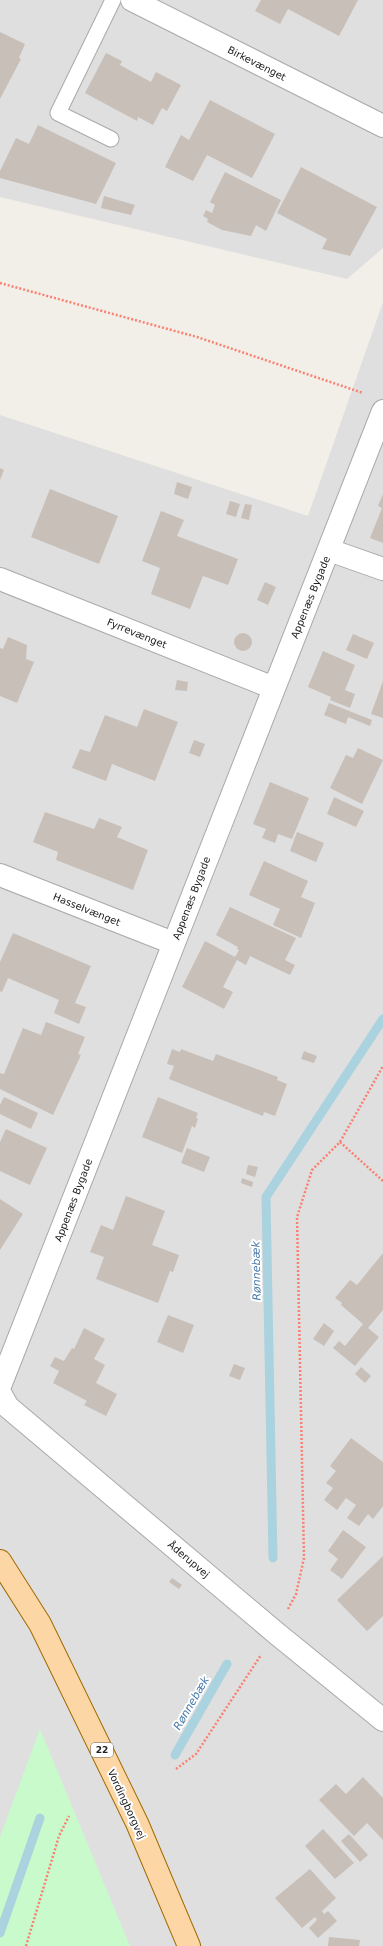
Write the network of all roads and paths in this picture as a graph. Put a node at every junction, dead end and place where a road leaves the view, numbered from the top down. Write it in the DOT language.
graph roads {
  1 [pos="113,0"];
  2 [pos="132,0"];
  3 [pos="383,126"];
  4 [pos="111,139"];
  5 [pos="0,283"];
  6 [pos="368,395"];
  7 [pos="383,411"];
  8 [pos="329,550"];
  9 [pos="383,569"];
  10 [pos="0,579"];
  11 [pos="274,688"];
  12 [pos="0,875"];
  13 [pos="173,943"];
  14 [pos="383,1066"];
  15 [pos="340,1142"];
  16 [pos="383,1181"];
  17 [pos="0,1386"];
  18 [pos="0,1393"];
  19 [pos="0,1561"];
  20 [pos="276,1633"];
  21 [pos="383,1720"];
  22 [pos="176,1769"];
  23 [pos="69,1816"];
  24 [pos="26,1946"];
  25 [pos="189,1946"];
  1 -- 4 [label="lane"];
  2 -- 3 [label="street, Birkevænget"];
  5 -- 6 [label="path"];
  7 -- 8 [label="street, Appenæs Bygade"];
  8 -- 9 [label="street"];
  8 -- 11 [label="street, Appenæs Bygade"];
  10 -- 11 [label="street, Fyrrevænget"];
  11 -- 13 [label="street, Appenæs Bygade"];
  12 -- 13 [label="street, Hasselvænget"];
  13 -- 17 [label="street, Appenæs Bygade"];
  14 -- 15 [label="path"];
  15 -- 16 [label="path"];
  15 -- 20 [label="path"];
  18 -- 20 [label="street, Åderupvej"];
  19 -- 25 [label="main road, Vordingborgvej / 22"];
  20 -- 21 [label="street, Åderupvej"];
  20 -- 22 [label="path"];
  23 -- 24 [label="path"];
}
